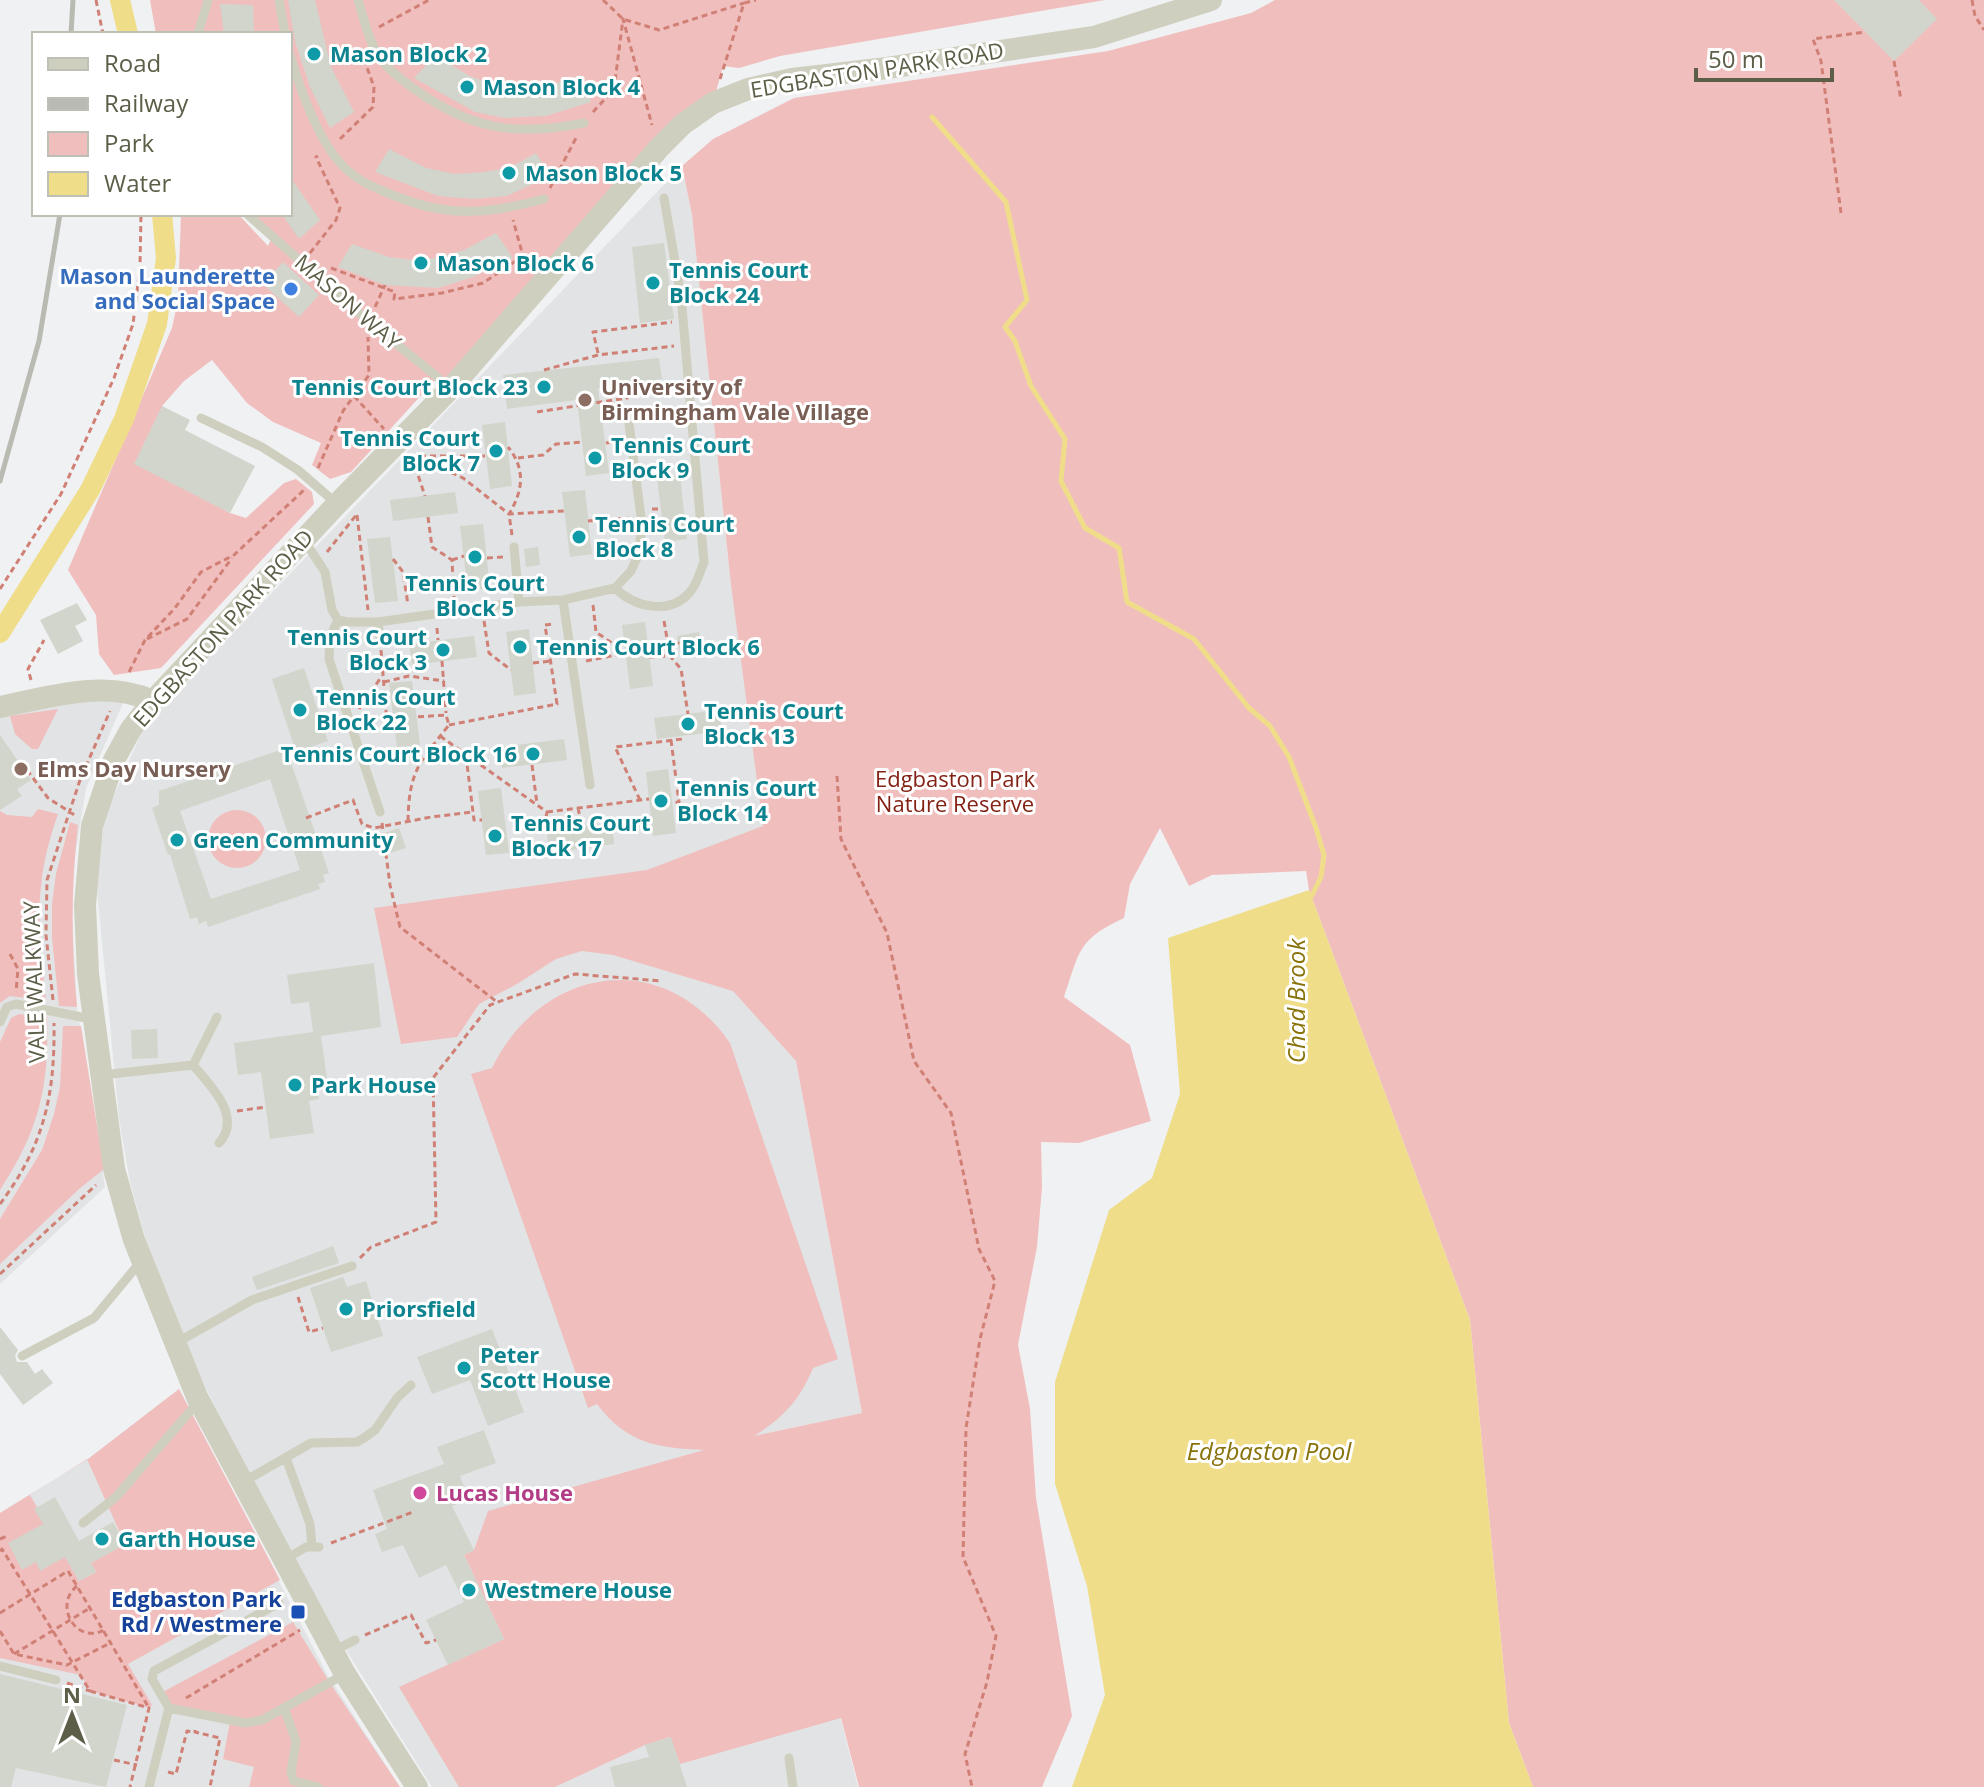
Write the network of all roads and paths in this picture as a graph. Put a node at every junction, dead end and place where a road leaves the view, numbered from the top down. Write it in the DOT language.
graph roads {
  1 [pos="96,0"];
  2 [pos="208,0"];
  3 [pos="279,0"];
  4 [pos="358,0"];
  5 [pos="429,0"];
  6 [pos="603,0"];
  7 [pos="756,0"];
  8 [pos="1211,0"];
  9 [pos="1972,0"];
  10 [pos="744,3"];
  11 [pos="623,19"];
  12 [pos="1984,30"];
  13 [pos="368,31"];
  14 [pos="103,32"];
  15 [pos="199,32"];
  16 [pos="285,32"];
  17 [pos="1865,32"];
  18 [pos="292,61"];
  19 [pos="1894,61"];
  20 [pos="1901,100"];
  21 [pos="713,103"];
  22 [pos="584,123"];
  23 [pos="330,148"];
  24 [pos="659,148"];
  25 [pos="664,198"];
  26 [pos="544,199"];
  27 [pos="510,209"];
  28 [pos="1841,213"];
  29 [pos="141,216"];
  30 [pos="250,216"];
  31 [pos="306,259"];
  32 [pos="385,287"];
  33 [pos="368,321"];
  34 [pos="683,321"];
  35 [pos="685,344"];
  36 [pos="598,355"];
  37 [pos="544,370"];
  38 [pos="630,384"];
  39 [pos="451,388"];
  40 [pos="354,396"];
  41 [pos="627,398"];
  42 [pos="537,412"];
  43 [pos="628,416"];
  44 [pos="201,418"];
  45 [pos="582,442"];
  46 [pos="508,447"];
  47 [pos="407,450"];
  48 [pos="485,456"];
  49 [pos="517,458"];
  50 [pos="312,483"];
  51 [pos="425,496"];
  52 [pos="347,509"];
  53 [pos="564,511"];
  54 [pos="509,514"];
  55 [pos="428,517"];
  56 [pos="641,517"];
  57 [pos="588,521"];
  58 [pos="304,540"];
  59 [pos="514,547"];
  60 [pos="234,555"];
  61 [pos="464,556"];
  62 [pos="393,559"];
  63 [pos="452,560"];
  64 [pos="371,573"];
  65 [pos="366,574"];
  66 [pos="615,588"];
  67 [pos="0,589"];
  68 [pos="592,594"];
  69 [pos="563,600"];
  70 [pos="519,602"];
  71 [pos="661,606"];
  72 [pos="482,607"];
  73 [pos="455,610"];
  74 [pos="410,617"];
  75 [pos="338,620"];
  76 [pos="374,622"];
  77 [pos="568,623"];
  78 [pos="380,638"];
  79 [pos="44,640"];
  80 [pos="145,640"];
  81 [pos="668,640"];
  82 [pos="668,647"];
  83 [pos="670,656"];
  84 [pos="649,657"];
  85 [pos="442,661"];
  86 [pos="551,661"];
  87 [pos="533,663"];
  88 [pos="573,663"];
  89 [pos="511,670"];
  90 [pos="383,675"];
  91 [pos="444,681"];
  92 [pos="384,682"];
  93 [pos="120,691"];
  94 [pos="35,699"];
  95 [pos="153,701"];
  96 [pos="0,707"];
  97 [pos="688,714"];
  98 [pos="446,715"];
  99 [pos="416,717"];
  100 [pos="394,721"];
  101 [pos="350,722"];
  102 [pos="449,725"];
  103 [pos="440,736"];
  104 [pos="683,736"];
  105 [pos="671,740"];
  106 [pos="466,756"];
  107 [pos="532,765"];
  108 [pos="27,770"];
  109 [pos="837,776"];
  110 [pos="590,785"];
  111 [pos="649,799"];
  112 [pos="640,800"];
  113 [pos="672,803"];
  114 [pos="537,804"];
  115 [pos="578,808"];
  116 [pos="69,811"];
  117 [pos="380,812"];
  118 [pos="473,812"];
  119 [pos="547,812"];
  120 [pos="306,818"];
  121 [pos="482,820"];
  122 [pos="408,821"];
  123 [pos="514,821"];
  124 [pos="92,826"];
  125 [pos="382,827"];
  126 [pos="582,827"];
  127 [pos="10,954"];
  128 [pos="662,981"];
  129 [pos="498,1002"];
  130 [pos="16,1004"];
  131 [pos="54,1012"];
  132 [pos="217,1017"];
  133 [pos="95,1020"];
  134 [pos="0,1022"];
  135 [pos="193,1065"];
  136 [pos="102,1075"];
  137 [pos="266,1107"];
  138 [pos="225,1113"];
  139 [pos="219,1143"];
  140 [pos="114,1169"];
  141 [pos="0,1204"];
  142 [pos="142,1260"];
  143 [pos="352,1266"];
  144 [pos="0,1274"];
  145 [pos="295,1285"];
  146 [pos="323,1328"];
  147 [pos="175,1343"];
  148 [pos="22,1356"];
  149 [pos="411,1385"];
  150 [pos="199,1401"];
  151 [pos="286,1458"];
  152 [pos="243,1482"];
  153 [pos="413,1512"];
  154 [pos="83,1523"];
  155 [pos="7,1536"];
  156 [pos="0,1539"];
  157 [pos="316,1547"];
  158 [pos="0,1551"];
  159 [pos="285,1560"];
  160 [pos="77,1586"];
  161 [pos="30,1595"];
  162 [pos="279,1603"];
  163 [pos="91,1608"];
  164 [pos="0,1613"];
  165 [pos="70,1620"];
  166 [pos="318,1620"];
  167 [pos="52,1630"];
  168 [pos="104,1630"];
  169 [pos="0,1631"];
  170 [pos="355,1640"];
  171 [pos="436,1640"];
  172 [pos="112,1642"];
  173 [pos="333,1651"];
  174 [pos="14,1654"];
  175 [pos="73,1662"];
  176 [pos="0,1666"];
  177 [pos="345,1674"];
  178 [pos="56,1680"];
  179 [pos="90,1691"];
  180 [pos="149,1708"];
  181 [pos="169,1708"];
  182 [pos="284,1708"];
  183 [pos="198,1715"];
  184 [pos="789,1758"];
  185 [pos="130,1787"];
  186 [pos="149,1787"];
  187 [pos="210,1787"];
  188 [pos="318,1787"];
  189 [pos="417,1787"];
  190 [pos="793,1787"];
  191 [pos="972,1787"];
  1 -- 14 [label="path"];
  2 -- 15 [label="lane"];
  3 -- 16 [label="lane"];
  4 -- 13 [label="lane"];
  5 -- 13 [label="path"];
  6 -- 11 [label="path"];
  7 -- 10 [label="path"];
  8 -- 21 [label="street, EDGBASTON PARK ROAD"];
  9 -- 12 [label="path"];
  10 -- 11 [label="path"];
  10 -- 21 [label="path"];
  11 -- 22 [label="path"];
  11 -- 24 [label="path"];
  13 -- 22 [label="lane"];
  13 -- 23 [label="path"];
  17 -- 28 [label="path"];
  18 -- 23 [label="lane"];
  19 -- 20 [label="path"];
  21 -- 24 [label="street, EDGBASTON PARK ROAD"];
  22 -- 26 [label="path"];
  23 -- 27 [label="lane"];
  23 -- 31 [label="path"];
  24 -- 39 [label="street, EDGBASTON PARK ROAD"];
  25 -- 34 [label="lane"];
  26 -- 27 [label="lane"];
  27 -- 32 [label="path"];
  29 -- 67 [label="path"];
  30 -- 31 [label="lane, MASON WAY"];
  31 -- 32 [label="path"];
  31 -- 33 [label="lane, MASON WAY"];
  32 -- 33 [label="path"];
  33 -- 39 [label="lane, MASON WAY"];
  33 -- 40 [label="path, VALE WALKWAY"];
  34 -- 35 [label="lane"];
  34 -- 36 [label="path"];
  35 -- 36 [label="path"];
  35 -- 71 [label="lane"];
  36 -- 37 [label="path"];
  38 -- 41 [label="path"];
  39 -- 47 [label="street, EDGBASTON PARK ROAD"];
  40 -- 47 [label="path"];
  40 -- 50 [label="path, VALE WALKWAY"];
  41 -- 42 [label="path"];
  41 -- 43 [label="path"];
  43 -- 56 [label="lane"];
  44 -- 50 [label="lane"];
  45 -- 49 [label="path"];
  46 -- 49 [label="path"];
  47 -- 48 [label="path"];
  47 -- 51 [label="path"];
  47 -- 52 [label="street, EDGBASTON PARK ROAD"];
  47 -- 54 [label="path"];
  49 -- 54 [label="path"];
  50 -- 52 [label="lane"];
  50 -- 60 [label="path, VALE WALKWAY"];
  52 -- 58 [label="street, EDGBASTON PARK ROAD"];
  52 -- 65 [label="path"];
  53 -- 54 [label="path"];
  54 -- 59 [label="path"];
  55 -- 63 [label="path"];
  56 -- 57 [label="path"];
  56 -- 66 [label="lane"];
  58 -- 75 [label="lane"];
  58 -- 95 [label="street, EDGBASTON PARK ROAD"];
  59 -- 70 [label="lane"];
  60 -- 80 [label="path, VALE WALKWAY"];
  60 -- 80 [label="path"];
  61 -- 63 [label="path"];
  62 -- 74 [label="path"];
  63 -- 73 [label="path"];
  64 -- 65 [label="path"];
  65 -- 76 [label="path"];
  66 -- 68 [label="lane"];
  66 -- 71 [label="lane"];
  68 -- 69 [label="lane"];
  68 -- 88 [label="path"];
  69 -- 70 [label="lane"];
  69 -- 77 [label="lane"];
  70 -- 72 [label="lane"];
  71 -- 81 [label="path"];
  72 -- 73 [label="lane"];
  72 -- 89 [label="path"];
  73 -- 74 [label="lane"];
  74 -- 76 [label="lane"];
  75 -- 76 [label="lane"];
  75 -- 101 [label="lane"];
  76 -- 78 [label="lane"];
  77 -- 86 [label="path"];
  77 -- 88 [label="lane"];
  78 -- 90 [label="path"];
  79 -- 94 [label="path"];
  80 -- 93 [label="path, VALE WALKWAY"];
  81 -- 82 [label="path"];
  81 -- 82 [label="path"];
  82 -- 83 [label="path"];
  83 -- 84 [label="path"];
  83 -- 97 [label="path"];
  85 -- 91 [label="path"];
  86 -- 87 [label="path"];
  86 -- 102 [label="path"];
  88 -- 110 [label="lane"];
  90 -- 92 [label="path"];
  90 -- 101 [label="path"];
  91 -- 92 [label="path"];
  91 -- 98 [label="path"];
  92 -- 100 [label="path"];
  93 -- 94 [label="street"];
  93 -- 95 [label="street"];
  93 -- 116 [label="path, VALE WALKWAY"];
  94 -- 96 [label="street"];
  95 -- 124 [label="street, EDGBASTON PARK ROAD"];
  98 -- 99 [label="path"];
  98 -- 102 [label="path"];
  101 -- 117 [label="lane"];
  102 -- 103 [label="path"];
  103 -- 106 [label="path"];
  103 -- 122 [label="path"];
  104 -- 105 [label="path"];
  105 -- 112 [label="path"];
  105 -- 113 [label="path"];
  106 -- 114 [label="path"];
  106 -- 118 [label="path"];
  107 -- 114 [label="path"];
  108 -- 116 [label="path"];
  109 -- 191 [label="path"];
  111 -- 112 [label="path"];
  112 -- 115 [label="path"];
  114 -- 119 [label="path"];
  115 -- 119 [label="path"];
  115 -- 126 [label="path"];
  116 -- 124 [label="path"];
  116 -- 131 [label="path, VALE WALKWAY"];
  117 -- 125 [label="path"];
  118 -- 121 [label="path"];
  118 -- 122 [label="path"];
  119 -- 123 [label="path"];
  120 -- 125 [label="path"];
  122 -- 125 [label="path"];
  124 -- 133 [label="street, EDGBASTON PARK ROAD"];
  125 -- 129 [label="path"];
  127 -- 130 [label="path"];
  128 -- 129 [label="path"];
  129 -- 143 [label="path"];
  130 -- 131 [label="lane"];
  130 -- 134 [label="lane"];
  131 -- 133 [label="lane"];
  131 -- 141 [label="path, VALE WALKWAY"];
  132 -- 135 [label="lane"];
  133 -- 136 [label="street, EDGBASTON PARK ROAD"];
  135 -- 136 [label="lane"];
  135 -- 138 [label="lane"];
  136 -- 140 [label="street, EDGBASTON PARK ROAD"];
  137 -- 138 [label="path"];
  138 -- 139 [label="lane"];
  140 -- 142 [label="street, EDGBASTON PARK ROAD"];
  140 -- 144 [label="path"];
  142 -- 147 [label="street, EDGBASTON PARK ROAD"];
  142 -- 148 [label="lane"];
  143 -- 145 [label="lane"];
  145 -- 146 [label="path"];
  145 -- 147 [label="lane"];
  147 -- 150 [label="street, EDGBASTON PARK ROAD"];
  149 -- 151 [label="lane"];
  150 -- 152 [label="street, EDGBASTON PARK ROAD"];
  150 -- 154 [label="lane"];
  151 -- 152 [label="lane"];
  151 -- 157 [label="lane"];
  152 -- 159 [label="street, EDGBASTON PARK ROAD"];
  153 -- 157 [label="path"];
  155 -- 156 [label="path"];
  157 -- 159 [label="lane"];
  158 -- 161 [label="path"];
  159 -- 166 [label="street, EDGBASTON PARK ROAD"];
  160 -- 161 [label="path"];
  160 -- 163 [label="path"];
  160 -- 165 [label="path"];
  161 -- 164 [label="path"];
  161 -- 167 [label="path"];
  162 -- 181 [label="lane"];
  163 -- 165 [label="path"];
  163 -- 168 [label="path"];
  165 -- 167 [label="path"];
  165 -- 168 [label="path"];
  166 -- 173 [label="street, EDGBASTON PARK ROAD"];
  166 -- 181 [label="path"];
  167 -- 174 [label="path"];
  167 -- 175 [label="path"];
  168 -- 172 [label="path"];
  169 -- 174 [label="path"];
  170 -- 171 [label="path"];
  170 -- 173 [label="lane"];
  172 -- 175 [label="path"];
  172 -- 180 [label="path"];
  173 -- 177 [label="street, EDGBASTON PARK ROAD"];
  174 -- 175 [label="path"];
  175 -- 179 [label="path"];
  176 -- 178 [label="lane"];
  177 -- 182 [label="lane"];
  177 -- 189 [label="street, EDGBASTON PARK ROAD"];
  178 -- 179 [label="path"];
  179 -- 180 [label="path"];
  180 -- 185 [label="path"];
  181 -- 183 [label="lane"];
  181 -- 186 [label="lane"];
  182 -- 183 [label="lane"];
  182 -- 188 [label="lane"];
  183 -- 187 [label="path"];
  184 -- 190 [label="lane"];
}
